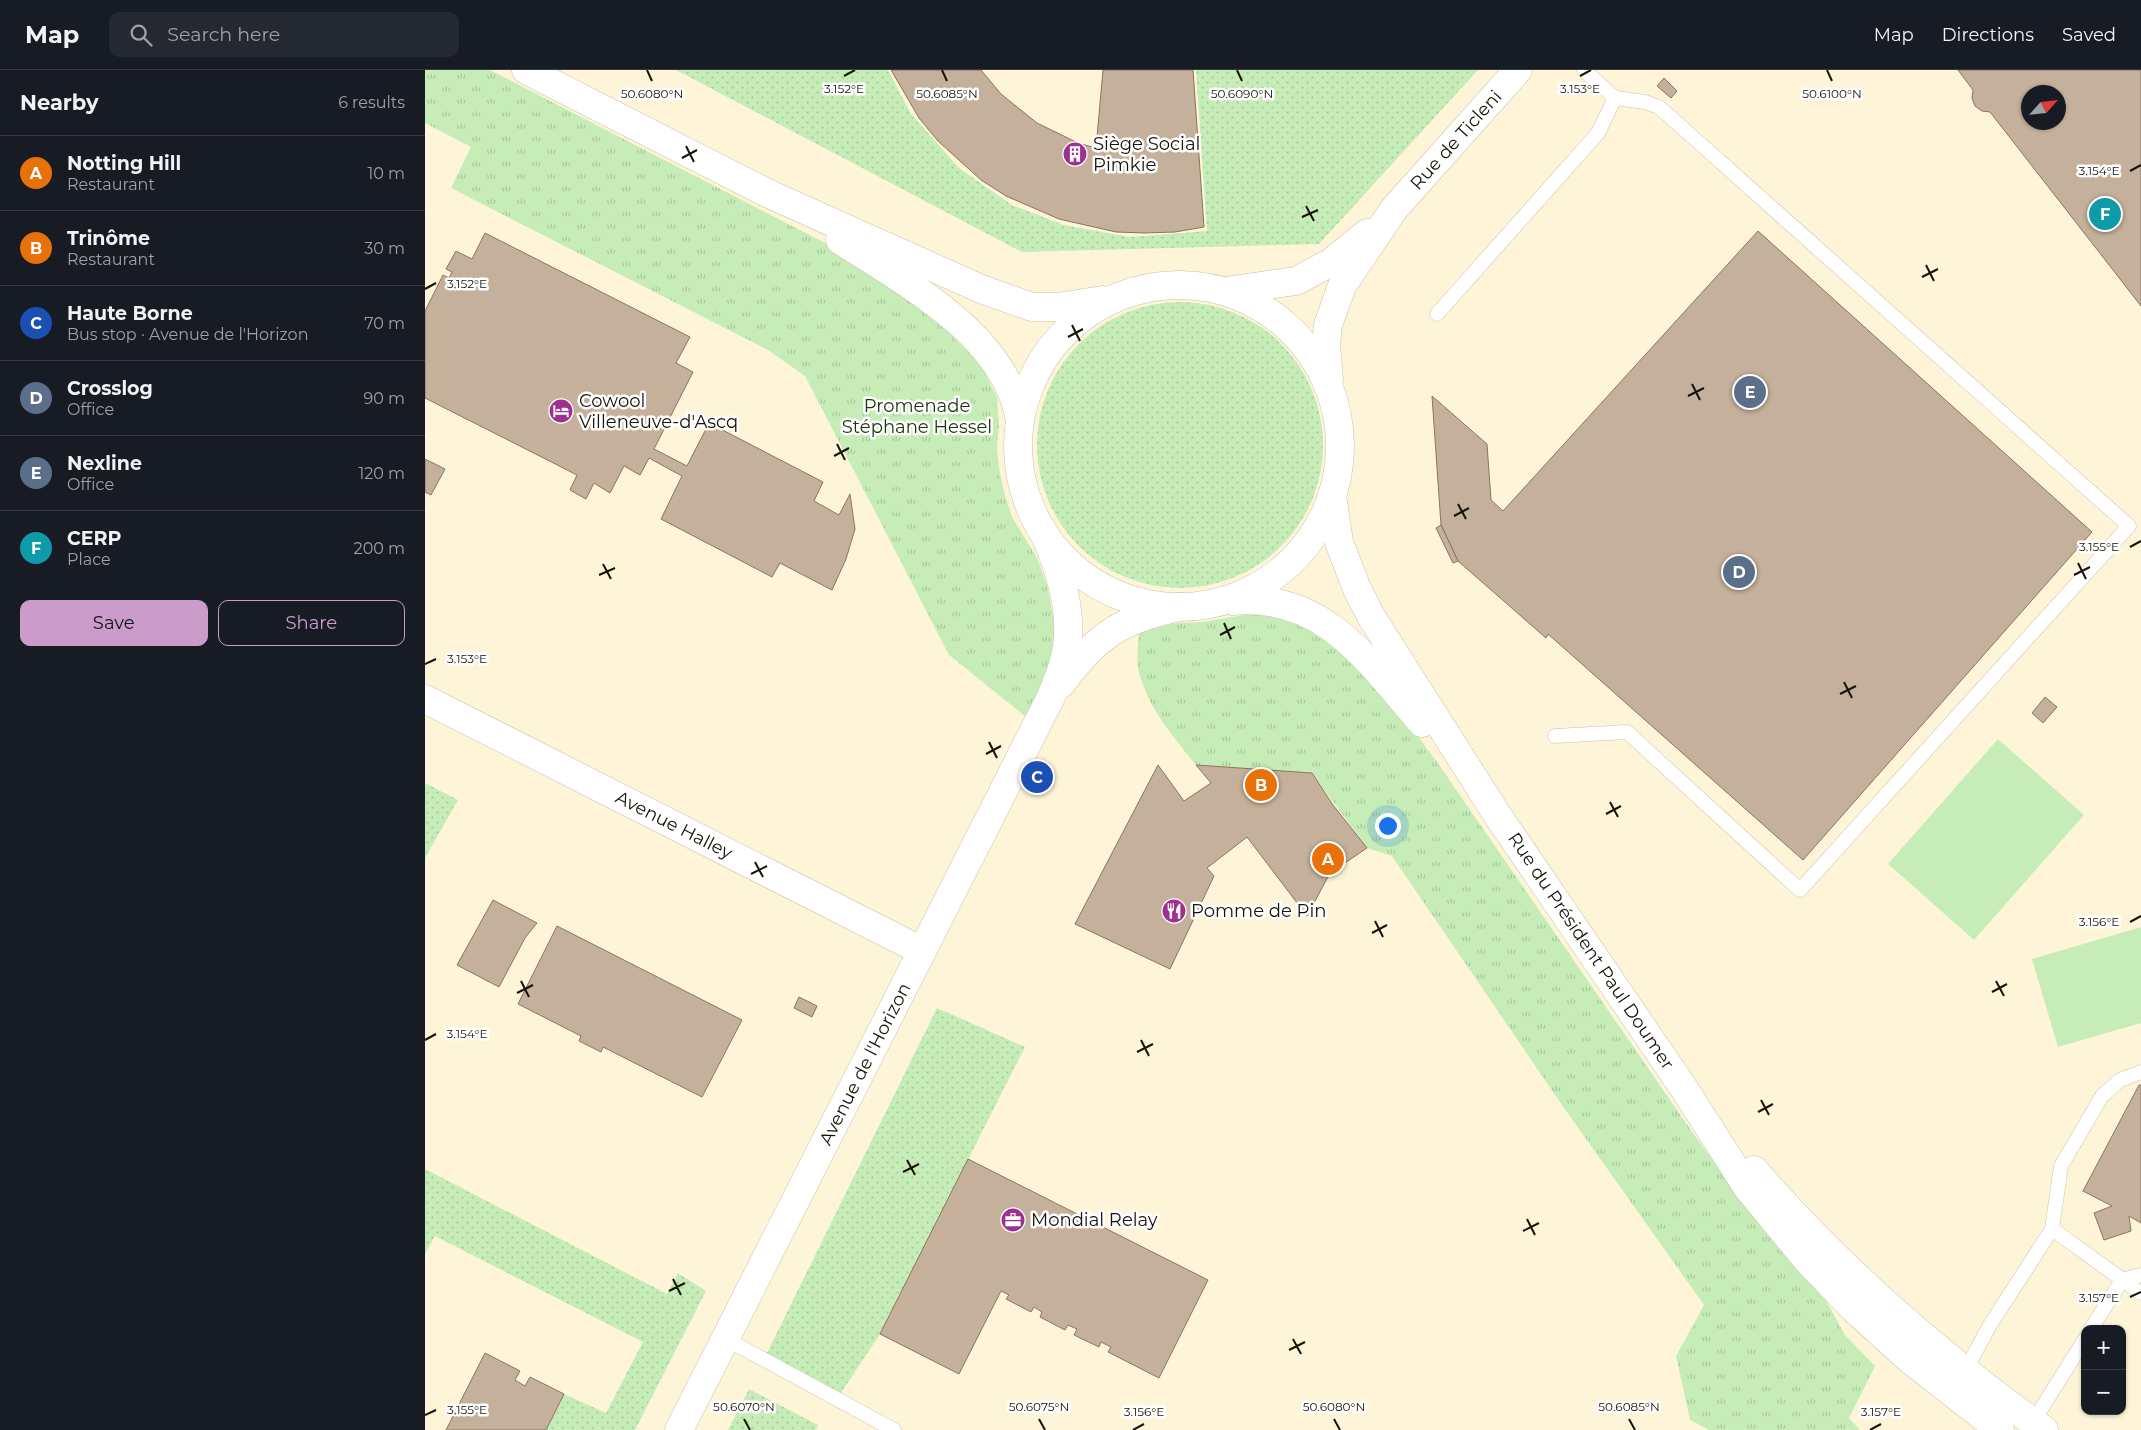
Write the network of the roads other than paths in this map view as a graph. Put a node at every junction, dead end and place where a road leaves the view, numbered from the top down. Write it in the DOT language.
graph roads {
  1 [pos="526,70"];
  2 [pos="1518,70"];
  3 [pos="1584,70"];
  4 [pos="1615,98"];
  5 [pos="767,193"];
  6 [pos="1394,209"];
  7 [pos="1223,292"];
  8 [pos="1124,295"];
  9 [pos="1437,314"];
  10 [pos="1331,393"];
  11 [pos="1020,423"];
  12 [pos="1332,495"];
  13 [pos="1042,529"];
  14 [pos="1216,603"];
  15 [pos="1180,607"];
  16 [pos="1051,697"];
  17 [pos="425,699"];
  18 [pos="1555,736"];
  19 [pos="1498,816"];
  20 [pos="922,951"];
  21 [pos="2141,1072"];
  22 [pos="1683,1087"];
  23 [pos="2053,1229"];
  24 [pos="2141,1274"];
  25 [pos="2122,1280"];
  26 [pos="2141,1294"];
  27 [pos="2094,1325"];
  28 [pos="726,1339"];
  29 [pos="2081,1347"];
  30 [pos="1965,1371"];
  31 [pos="2039,1426"];
  32 [pos="679,1430"];
  33 [pos="894,1430"];
  34 [pos="2000,1430"];
  1 -- 5 [label="main road"];
  2 -- 6 [label="main road, Rue de Ticleni"];
  3 -- 4 [label="lane"];
  4 -- 9 [label="lane"];
  4 -- 18 [label="lane"];
  5 -- 8 [label="main road"];
  5 -- 11 [label="main road"];
  6 -- 7 [label="main road, Rue de Ticleni"];
  6 -- 10 [label="main road, Rue de Ticleni"];
  7 -- 8 [label="main road"];
  7 -- 10 [label="main road"];
  8 -- 11 [label="main road"];
  10 -- 12 [label="main road"];
  11 -- 13 [label="main road"];
  12 -- 14 [label="main road"];
  12 -- 19 [label="main road, Rue du Président Paul Doumer"];
  13 -- 15 [label="main road"];
  13 -- 16 [label="main road, Avenue de l'Horizon"];
  14 -- 15 [label="main road"];
  14 -- 19 [label="main road, Rue du Président Paul Doumer"];
  15 -- 16 [label="main road, Avenue de l'Horizon"];
  16 -- 20 [label="main road, Avenue de l'Horizon"];
  17 -- 20 [label="main road, Avenue Halley"];
  19 -- 22 [label="main road, Rue du Président Paul Doumer"];
  20 -- 28 [label="main road, Avenue de l'Horizon"];
  21 -- 23 [label="lane"];
  22 -- 30 [label="main road, Rue du Président Paul Doumer"];
  22 -- 34 [label="main road, Rue du Président Paul Doumer"];
  23 -- 25 [label="lane"];
  23 -- 30 [label="lane"];
  24 -- 25 [label="lane"];
  25 -- 26 [label="lane"];
  25 -- 27 [label="lane"];
  28 -- 32 [label="main road, Avenue de l'Horizon"];
  28 -- 33 [label="lane"];
  29 -- 31 [label="lane"];
  30 -- 31 [label="main road, Rue du Président Paul Doumer"];
}
